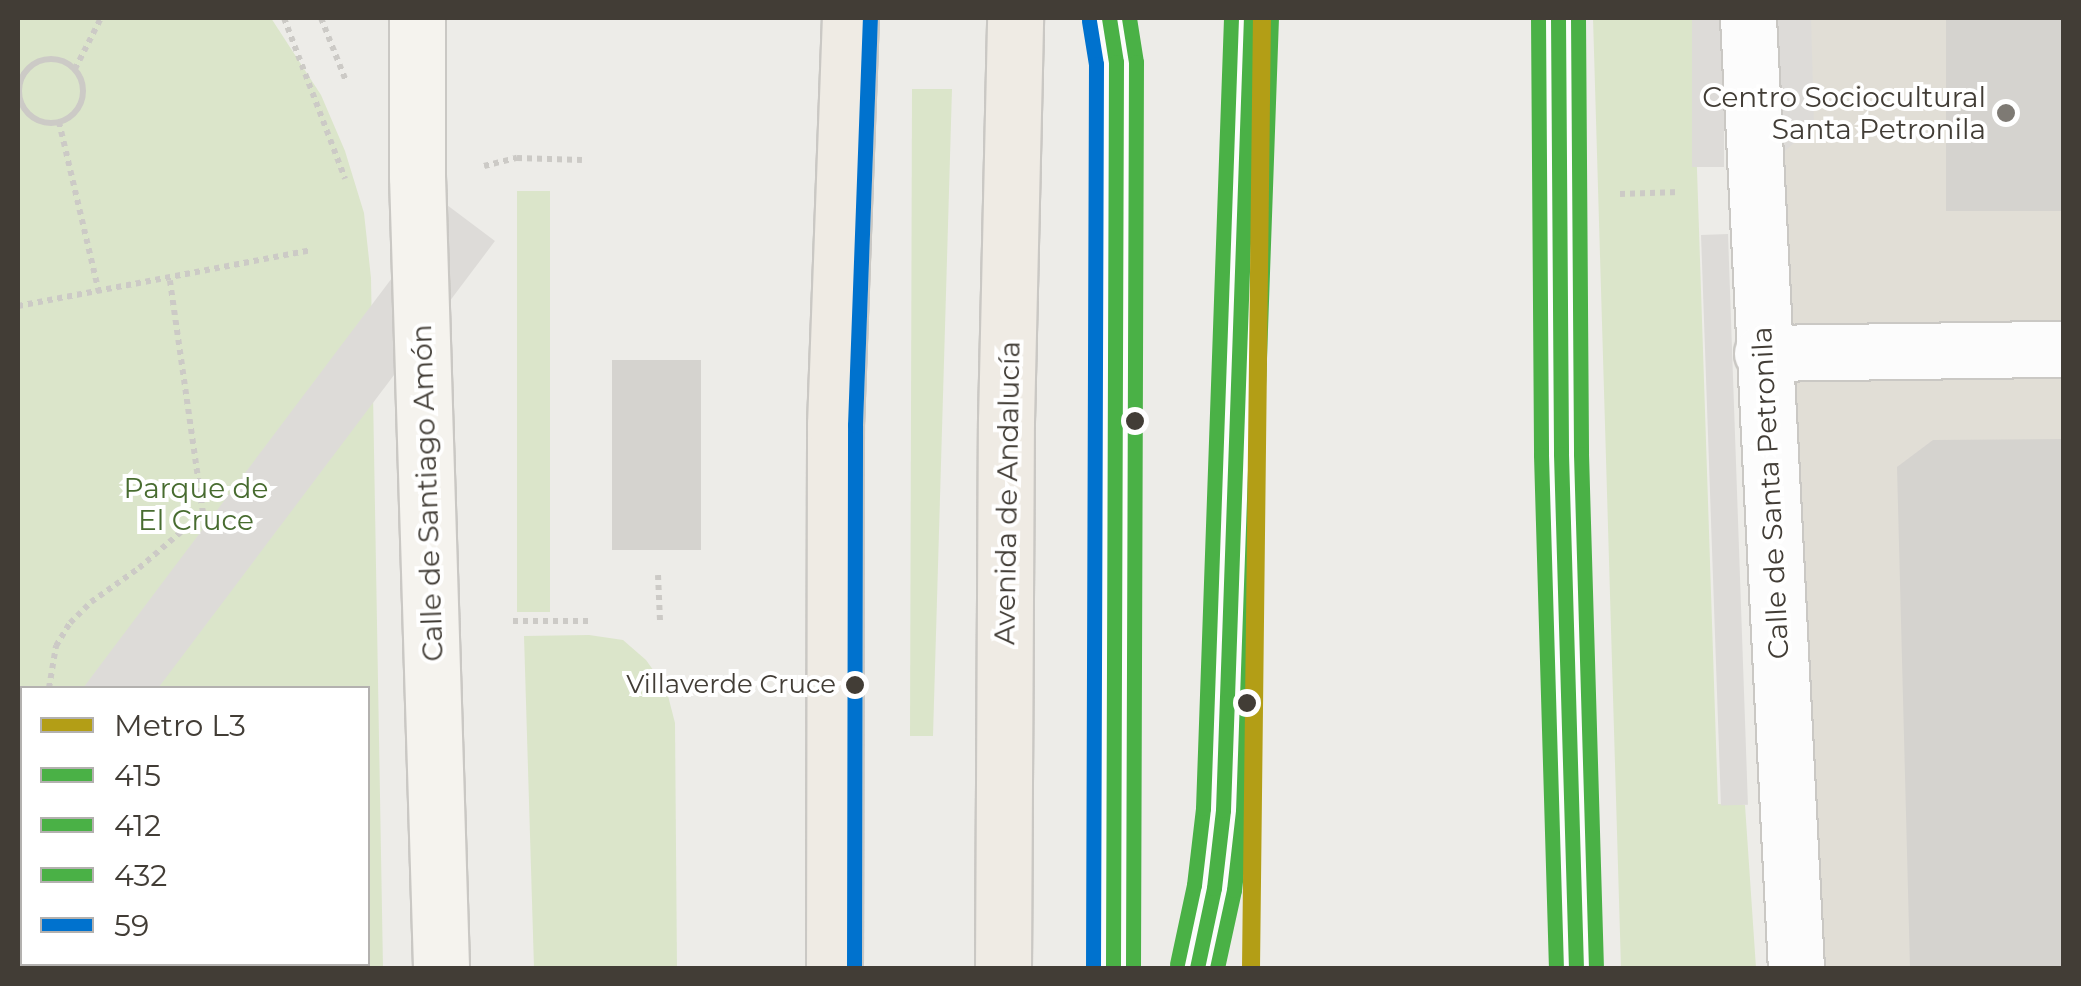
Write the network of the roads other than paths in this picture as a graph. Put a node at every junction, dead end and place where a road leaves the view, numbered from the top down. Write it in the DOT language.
graph roads {
  1 [pos="417,18"];
  2 [pos="850,18"];
  3 [pos="1015,18"];
  4 [pos="1109,18"];
  5 [pos="1251,18"];
  6 [pos="1558,18"];
  7 [pos="1748,18"];
  8 [pos="2064,349"];
  9 [pos="1762,353"];
  10 [pos="442,968"];
  11 [pos="834,968"];
  12 [pos="1003,968"];
  13 [pos="1114,968"];
  14 [pos="1198,968"];
  15 [pos="1576,968"];
  16 [pos="1796,968"];
  1 -- 10 [label="street, Calle de Santiago Amón"];
  2 -- 11 [label="main road"];
  3 -- 12 [label="main road, Avenida de Andalucía"];
  4 -- 13 [label="lane"];
  5 -- 14 [label="lane"];
  6 -- 15 [label="lane"];
  7 -- 9 [label="street, Calle de Santa Petronila"];
  8 -- 9 [label="street"];
  9 -- 16 [label="street, Calle de Santa Petronila"];
}
